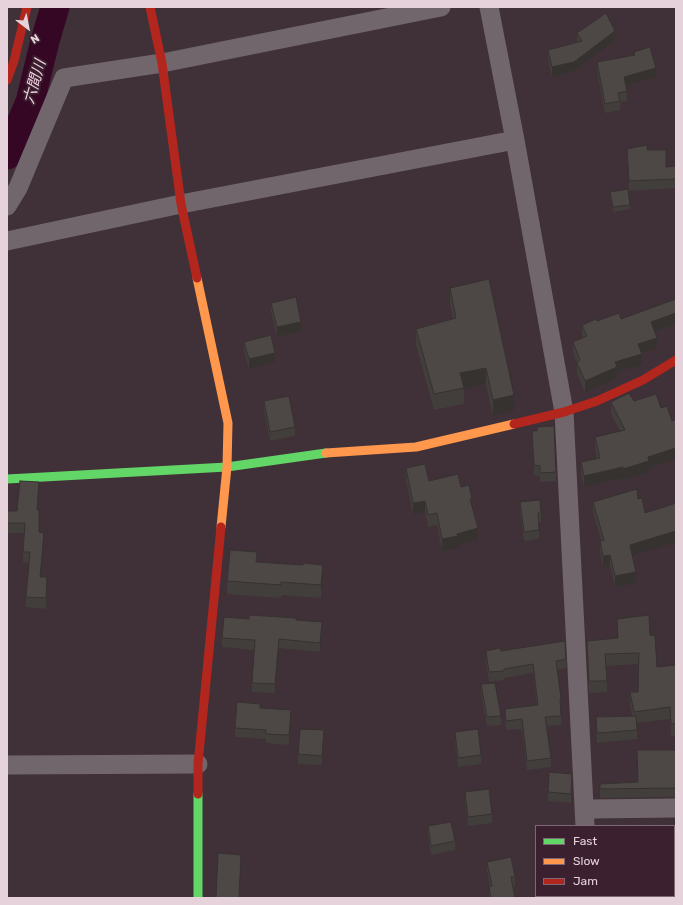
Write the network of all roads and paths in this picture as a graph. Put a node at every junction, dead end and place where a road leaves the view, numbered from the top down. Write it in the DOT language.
graph roads {
  1 [pos="27,7"];
  2 [pos="150,7"];
  3 [pos="441,7"];
  4 [pos="489,7"];
  5 [pos="162,63"];
  6 [pos="7,80"];
  7 [pos="515,140"];
  8 [pos="181,204"];
  9 [pos="7,206"];
  10 [pos="7,241"];
  11 [pos="676,360"];
  12 [pos="564,412"];
  13 [pos="227,467"];
  14 [pos="7,479"];
  15 [pos="198,764"];
  16 [pos="7,765"];
  17 [pos="676,808"];
  18 [pos="585,821"];
  19 [pos="198,898"];
  1 -- 6 [label="street"];
  2 -- 5 [label="street"];
  3 -- 5 [label="street"];
  4 -- 7 [label="street"];
  5 -- 8 [label="street"];
  5 -- 9 [label="street"];
  7 -- 8 [label="street"];
  7 -- 12 [label="street"];
  8 -- 10 [label="street"];
  8 -- 13 [label="street"];
  11 -- 12 [label="street"];
  12 -- 13 [label="street"];
  12 -- 18 [label="street"];
  13 -- 14 [label="street"];
  13 -- 15 [label="street"];
  15 -- 16 [label="street"];
  15 -- 19 [label="street"];
  17 -- 18 [label="street"];
}
